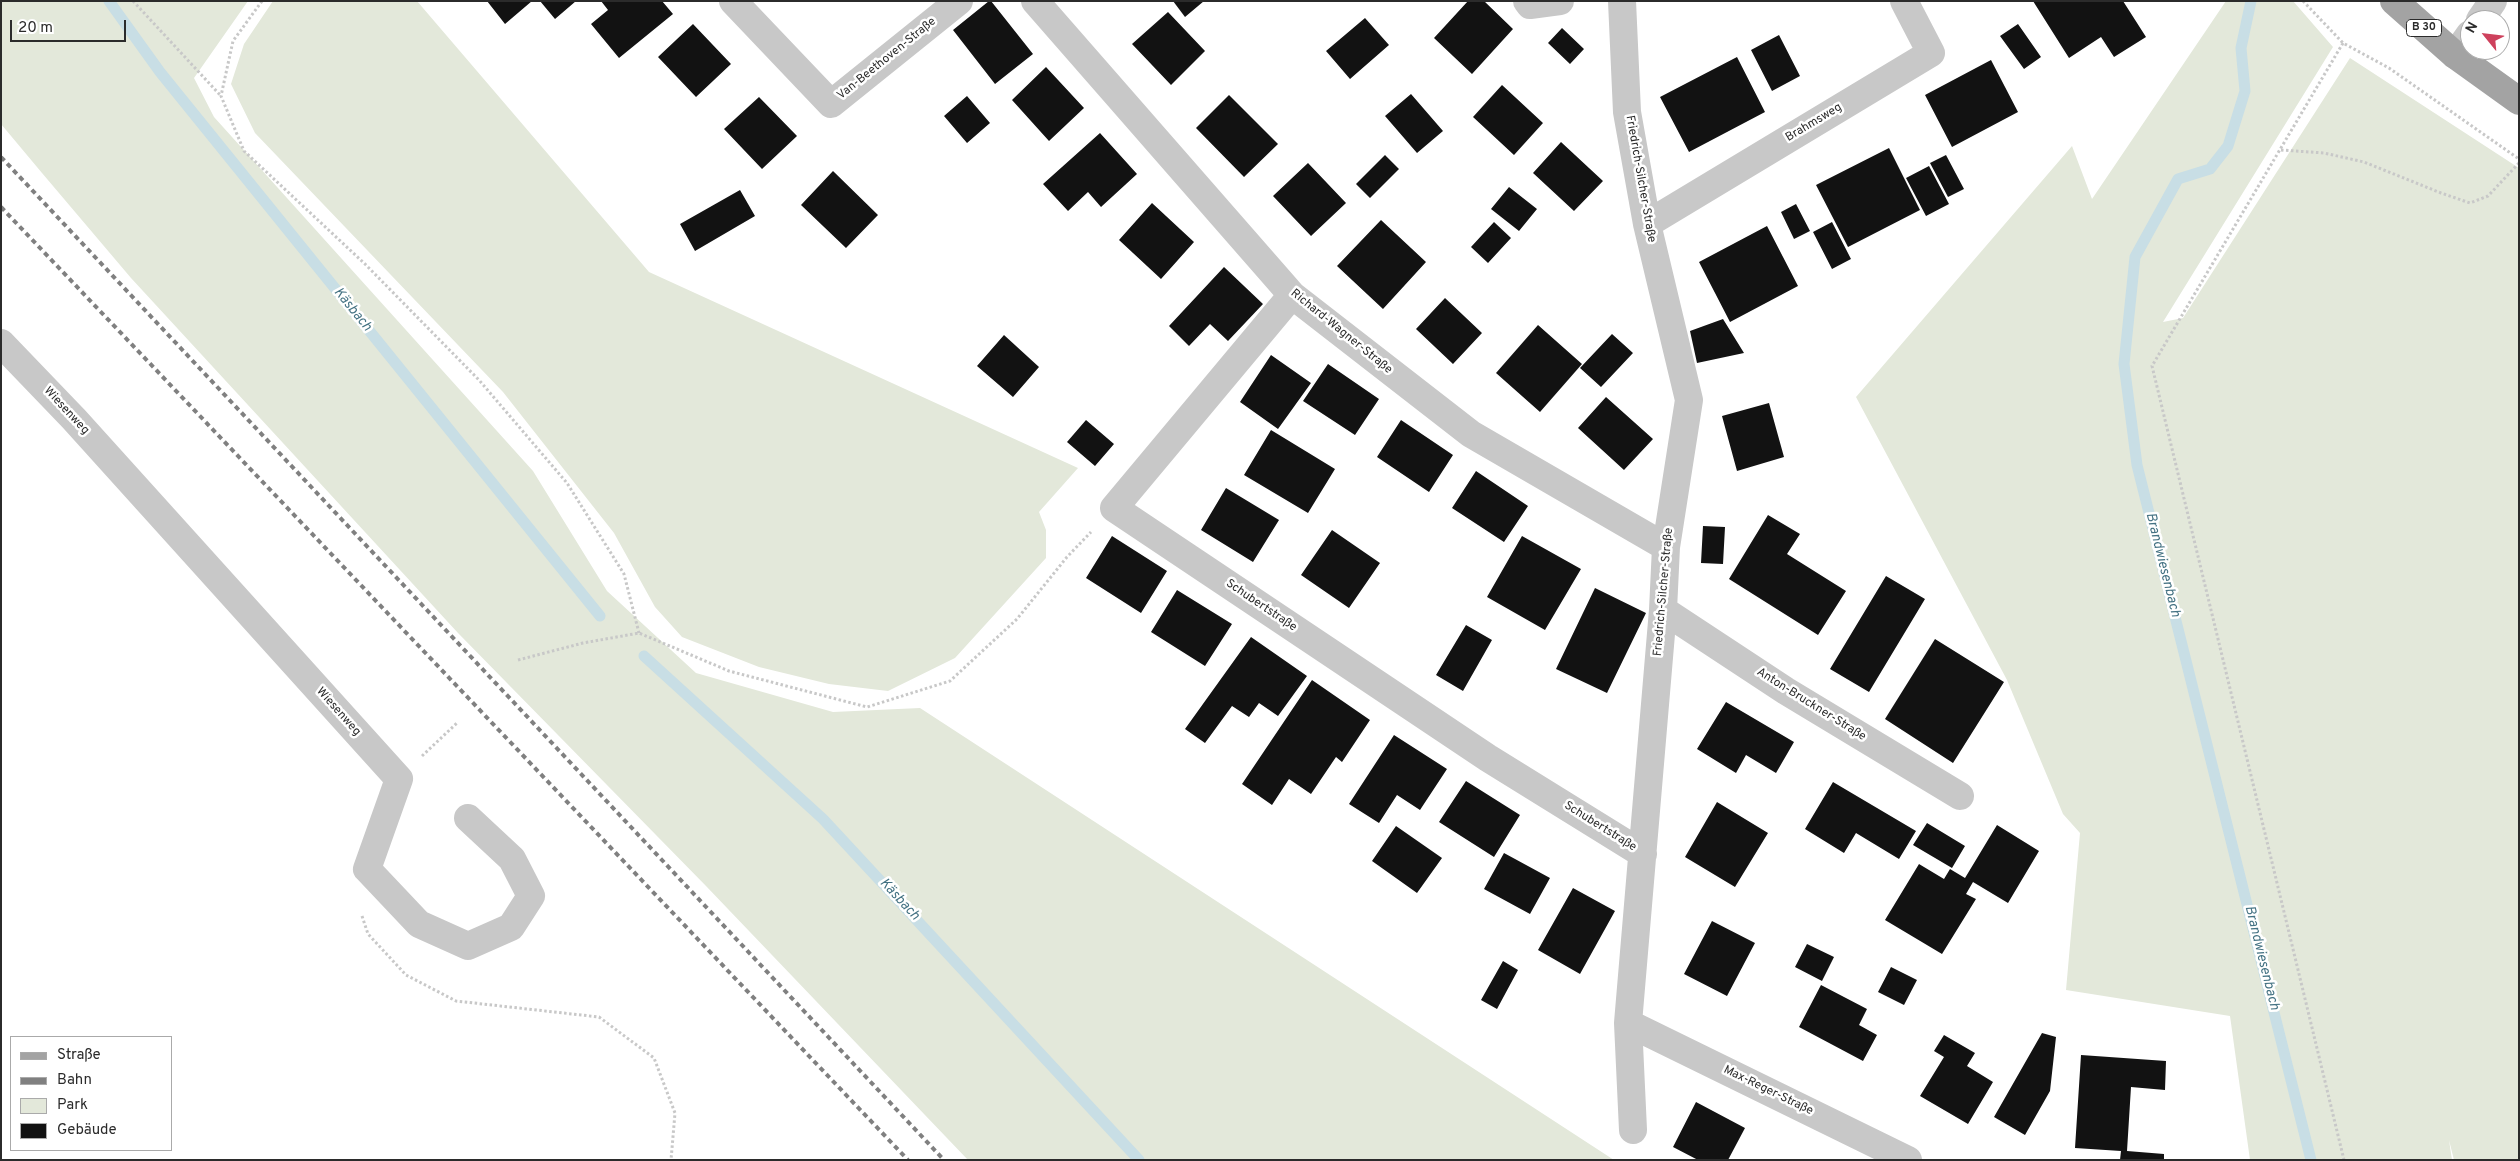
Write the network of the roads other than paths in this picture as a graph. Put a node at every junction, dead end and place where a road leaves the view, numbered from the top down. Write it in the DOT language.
graph roads {
  1 [pos="733,1"];
  2 [pos="959,1"];
  3 [pos="1035,1"];
  4 [pos="1526,1"];
  5 [pos="1560,1"];
  6 [pos="1622,1"];
  7 [pos="1904,1"];
  8 [pos="2394,1"];
  9 [pos="2460,44"];
  10 [pos="2477,60"];
  11 [pos="2519,101"];
  12 [pos="1647,224"];
  13 [pos="1292,295"];
  14 [pos="1,343"];
  15 [pos="1666,547"];
  16 [pos="1663,610"];
  17 [pos="1960,796"];
  18 [pos="468,818"];
  19 [pos="1643,854"];
  20 [pos="1628,1023"];
  21 [pos="1633,1130"];
  22 [pos="1908,1160"];
  1 -- 2 [label="street, Van-Beethoven-Straße"];
  3 -- 13 [label="street, Richard-Wagner-Straße"];
  4 -- 5 [label="street"];
  6 -- 12 [label="street, Friedrich-Silcher-Straße"];
  7 -- 12 [label="street, Brahmsweg"];
  8 -- 9 [label="main road, B 30"];
  10 -- 11 [label="main road, B 30"];
  12 -- 15 [label="street, Friedrich-Silcher-Straße"];
  13 -- 15 [label="street, Richard-Wagner-Straße"];
  13 -- 19 [label="street, Schubertstraße"];
  14 -- 18 [label="street, Wiesenweg"];
  15 -- 16 [label="street, Friedrich-Silcher-Straße"];
  16 -- 17 [label="street, Anton-Bruckner-Straße"];
  16 -- 19 [label="street, Friedrich-Silcher-Straße"];
  19 -- 20 [label="street, Friedrich-Silcher-Straße"];
  20 -- 21 [label="street, Friedrich-Silcher-Straße"];
  20 -- 22 [label="street, Max-Reger-Straße"];
}
